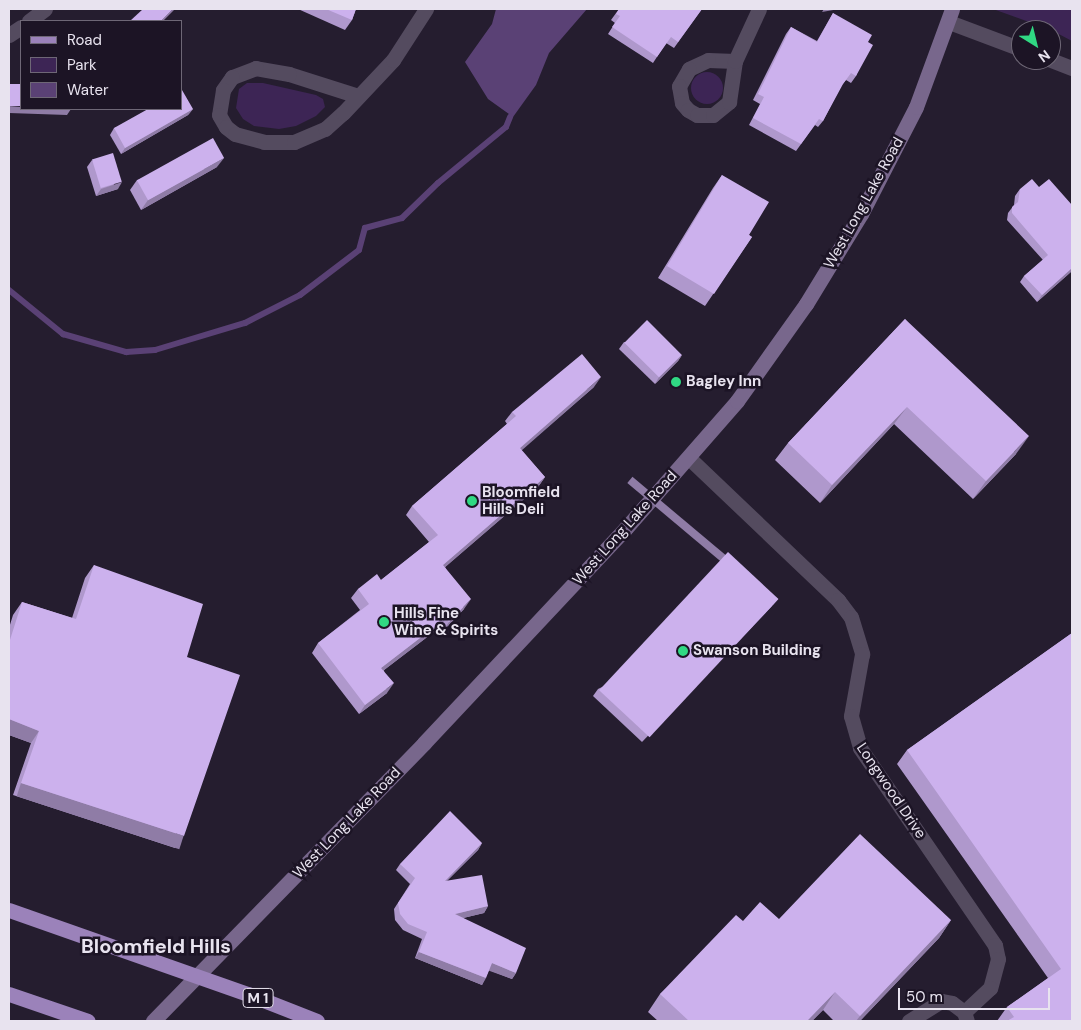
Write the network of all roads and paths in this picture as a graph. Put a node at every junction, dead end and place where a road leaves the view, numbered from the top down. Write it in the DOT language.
graph roads {
  1 [pos="45,9"];
  2 [pos="426,9"];
  3 [pos="759,9"];
  4 [pos="950,15"];
  5 [pos="30,20"];
  6 [pos="20,27"];
  7 [pos="9,35"];
  8 [pos="1011,44"];
  9 [pos="735,61"];
  10 [pos="358,96"];
  11 [pos="689,458"];
  12 [pos="9,910"];
  13 [pos="198,976"];
  14 [pos="9,994"];
  15 [pos="966,1017"];
  16 [pos="88,1021"];
  17 [pos="153,1021"];
  18 [pos="317,1021"];
  19 [pos="909,1021"];
  1 -- 5 [label="street"];
  2 -- 10 [label="street"];
  3 -- 9 [label="street"];
  4 -- 8 [label="street"];
  4 -- 11 [label="main road, West Long Lake Road"];
  6 -- 7 [label="street"];
  10 -- 10 [label="street"];
  11 -- 13 [label="main road, West Long Lake Road"];
  11 -- 15 [label="street, Longwood Drive"];
  12 -- 13 [label="main road, M 1"];
  13 -- 17 [label="main road, West Long Lake Road"];
  13 -- 18 [label="main road, M 1"];
  14 -- 16 [label="main road"];
  15 -- 19 [label="street, Longwood Drive"];
}
